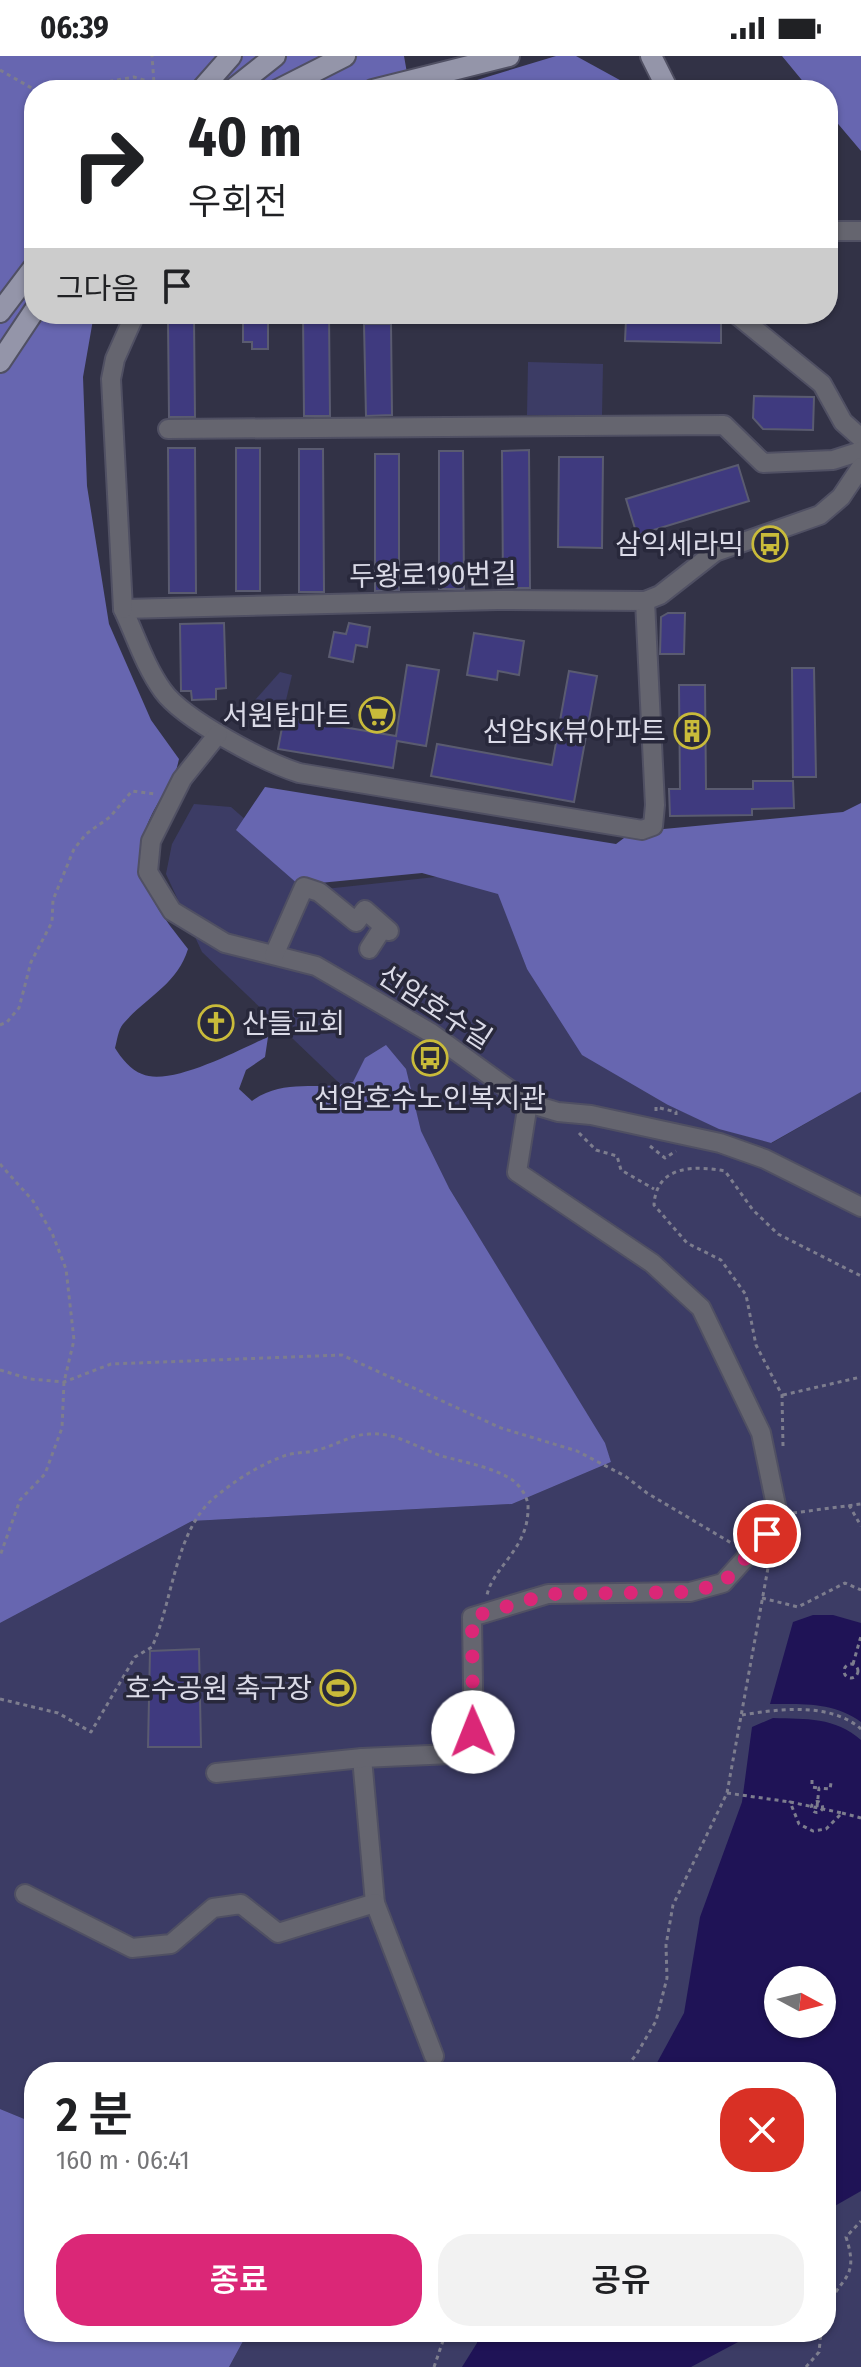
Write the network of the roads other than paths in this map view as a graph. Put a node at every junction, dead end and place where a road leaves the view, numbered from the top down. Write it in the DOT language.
graph roads {
  1 [pos="231,56"];
  2 [pos="275,56"];
  3 [pos="345,56"];
  4 [pos="509,56"];
  5 [pos="638,56"];
  6 [pos="651,56"];
  7 [pos="662,56"];
  8 [pos="210,80"];
  9 [pos="245,80"];
  10 [pos="298,80"];
  11 [pos="413,80"];
  12 [pos="660,80"];
  13 [pos="663,80"];
  14 [pos="664,80"];
  15 [pos="838,231"];
  16 [pos="861,231"];
  17 [pos="24,280"];
  18 [pos="0,312"];
  19 [pos="25,324"];
  20 [pos="131,324"];
  21 [pos="748,324"];
  22 [pos="0,362"];
  23 [pos="168,429"];
  24 [pos="861,438"];
  25 [pos="861,451"];
  26 [pos="861,467"];
  27 [pos="645,601"];
  28 [pos="123,609"];
  29 [pos="218,734"];
  30 [pos="369,949"];
  31 [pos="274,955"];
  32 [pos="528,1103"];
  33 [pos="861,1207"];
  34 [pos="362,1758"];
  35 [pos="216,1773"];
  36 [pos="25,1894"];
  37 [pos="375,1903"];
  38 [pos="434,2056"];
  1 -- 8 [label="main road"];
  2 -- 9 [label="main road"];
  3 -- 10 [label="main road"];
  4 -- 11 [label="main road"];
  5 -- 12 [label="main road"];
  6 -- 13 [label="main road"];
  7 -- 14 [label="main road"];
  15 -- 16 [label="street"];
  17 -- 18 [label="main road"];
  19 -- 22 [label="main road"];
  20 -- 28 [label="street"];
  21 -- 24 [label="street"];
  23 -- 25 [label="street"];
  26 -- 27 [label="street"];
  27 -- 28 [label="street, 두왕로190번길"];
  27 -- 29 [label="street"];
  28 -- 29 [label="street"];
  29 -- 31 [label="street, 선암호수길"];
  30 -- 31 [label="street"];
  31 -- 32 [label="street, 선암호수길"];
  32 -- 33 [label="street, 선암호수길"];
  32 -- 34 [label="street"];
  34 -- 35 [label="street"];
  34 -- 37 [label="street"];
  36 -- 37 [label="street"];
  37 -- 38 [label="street"];
}
